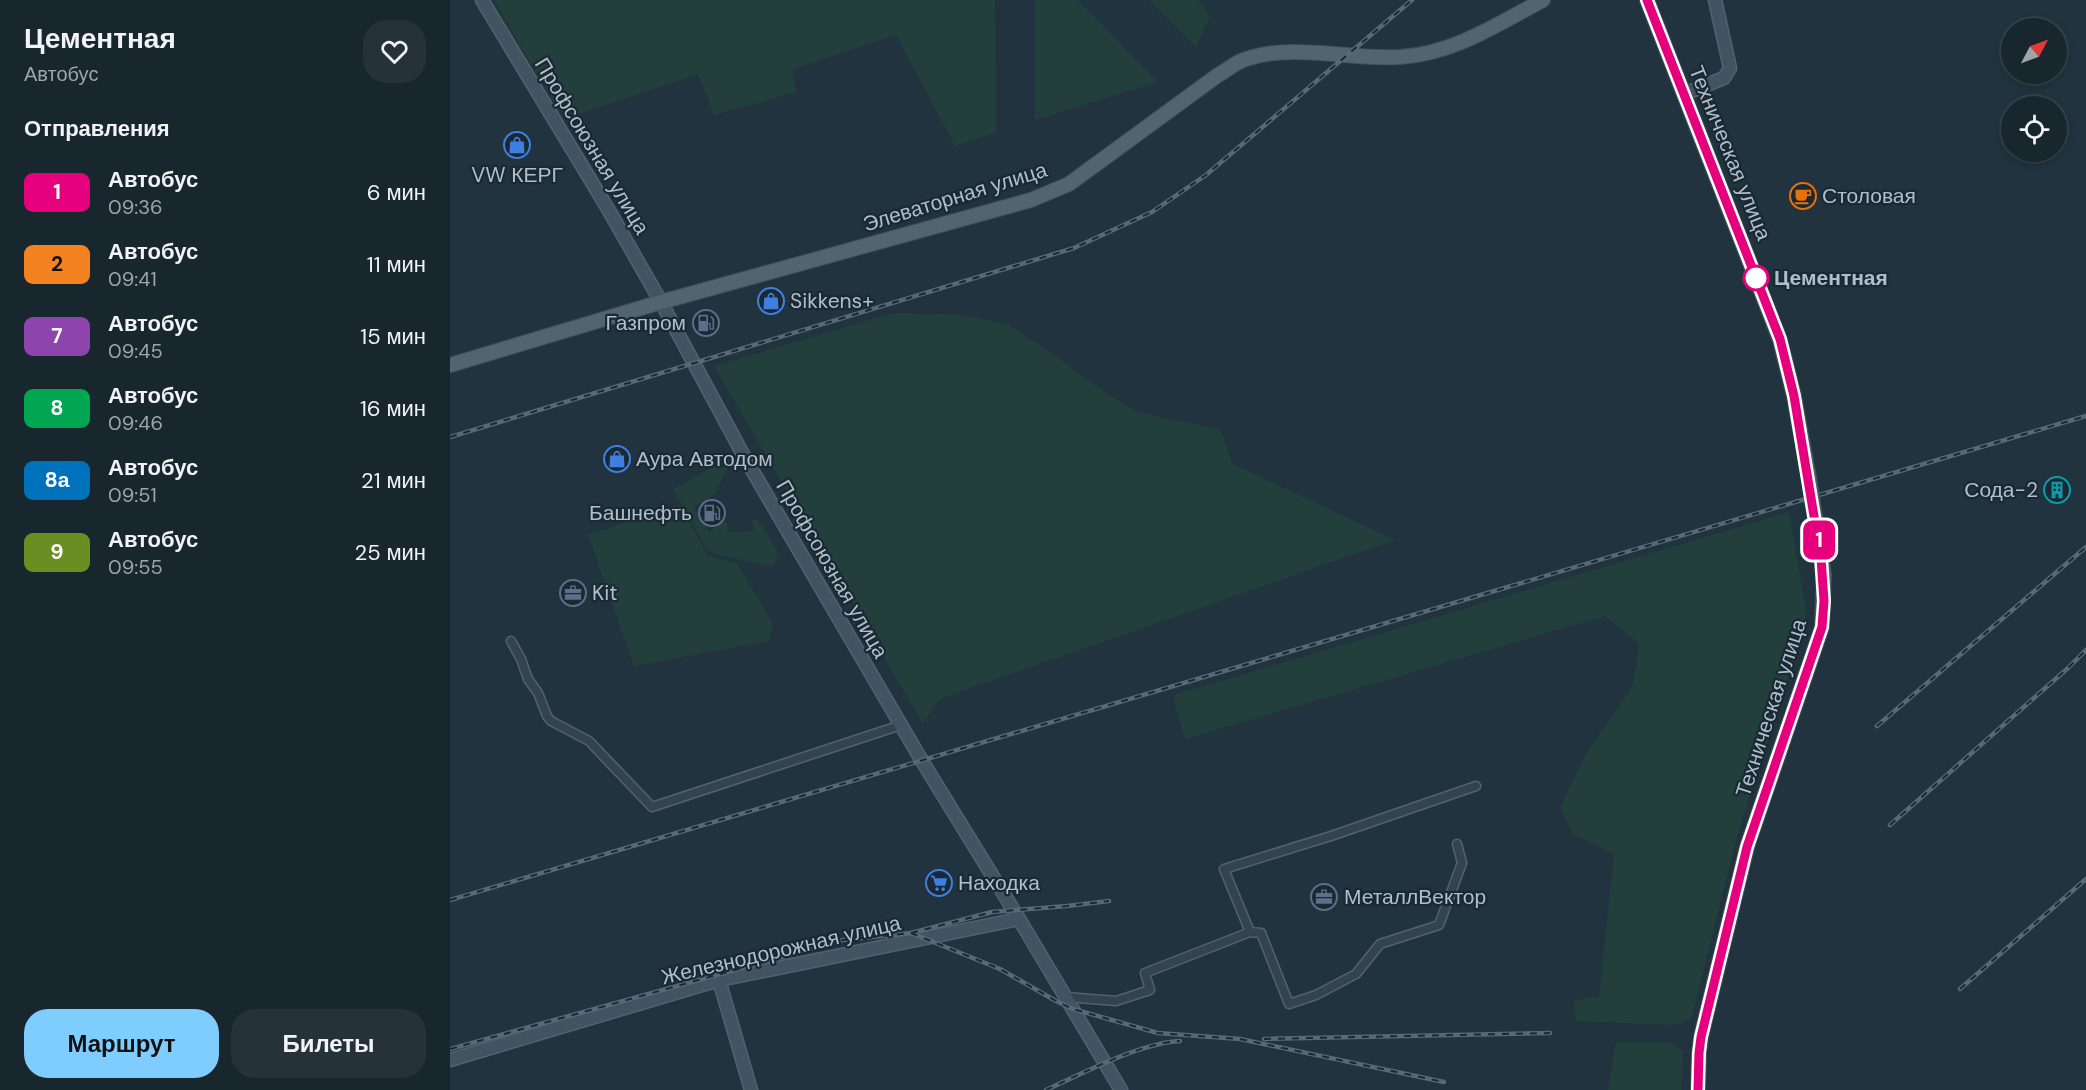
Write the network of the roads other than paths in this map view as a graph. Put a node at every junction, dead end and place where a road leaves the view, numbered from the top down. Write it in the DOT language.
graph roads {
  1 [pos="482,0"];
  2 [pos="1544,0"];
  3 [pos="1647,0"];
  4 [pos="1715,0"];
  5 [pos="1684,94"];
  6 [pos="661,302"];
  7 [pos="450,365"];
  8 [pos="511,641"];
  9 [pos="901,725"];
  10 [pos="1476,786"];
  11 [pos="1457,844"];
  12 [pos="1019,919"];
  13 [pos="1250,932"];
  14 [pos="719,980"];
  15 [pos="1066,997"];
  16 [pos="450,1060"];
  17 [pos="751,1090"];
  18 [pos="1121,1090"];
  19 [pos="1698,1090"];
  1 -- 6 [label="main road, Профсоюзная улица"];
  2 -- 6 [label="main road, Элеваторная улица"];
  3 -- 5 [label="main road, Техническая улица"];
  4 -- 5 [label="main road"];
  5 -- 19 [label="main road, Техническая улица, bridge"];
  6 -- 7 [label="main road, Элеваторная улица"];
  6 -- 9 [label="main road, Профсоюзная улица"];
  8 -- 9 [label="street"];
  9 -- 12 [label="main road, Профсоюзная улица"];
  10 -- 13 [label="street"];
  11 -- 13 [label="street"];
  12 -- 14 [label="main road, Железнодорожная улица"];
  12 -- 15 [label="main road, Профсоюзная улица"];
  13 -- 15 [label="street"];
  14 -- 16 [label="main road, Железнодорожная улица"];
  14 -- 17 [label="main road"];
  15 -- 18 [label="main road, Профсоюзная улица"];
}
